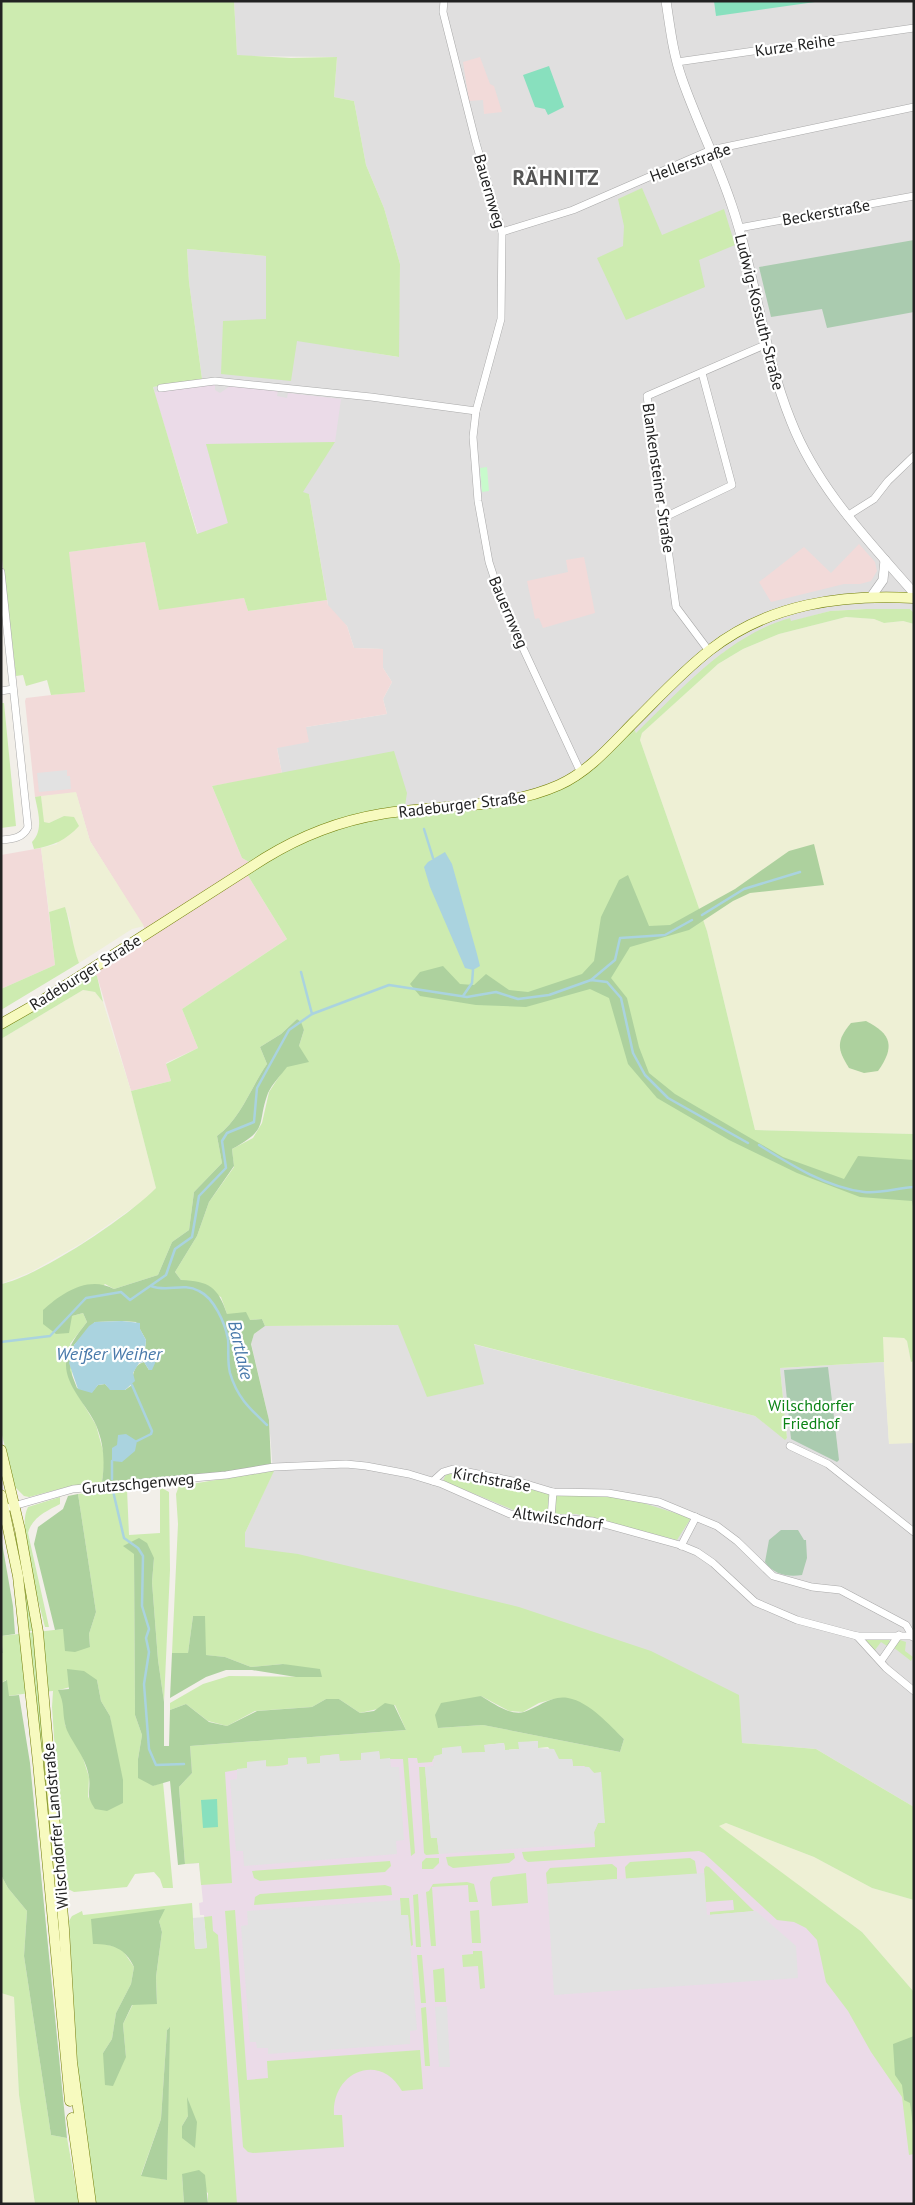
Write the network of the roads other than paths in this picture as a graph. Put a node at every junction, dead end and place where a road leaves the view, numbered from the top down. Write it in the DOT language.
graph roads {
  1 [pos="444,1"];
  2 [pos="666,1"];
  3 [pos="914,28"];
  4 [pos="677,62"];
  5 [pos="914,106"];
  6 [pos="711,150"];
  7 [pos="914,196"];
  8 [pos="739,228"];
  9 [pos="502,232"];
  10 [pos="768,344"];
  11 [pos="702,373"];
  12 [pos="161,388"];
  13 [pos="476,412"];
  14 [pos="914,456"];
  15 [pos="665,516"];
  16 [pos="847,516"];
  17 [pos="885,560"];
  18 [pos="1,572"];
  19 [pos="914,593"];
  20 [pos="871,597"];
  21 [pos="914,598"];
  22 [pos="709,650"];
  23 [pos="13,689"];
  24 [pos="1,691"];
  25 [pos="582,773"];
  26 [pos="1,840"];
  27 [pos="1,1024"];
  28 [pos="790,1446"];
  29 [pos="1,1450"];
  30 [pos="268,1468"];
  31 [pos="434,1481"];
  32 [pos="553,1492"];
  33 [pos="1,1495"];
  34 [pos="8,1508"];
  35 [pos="696,1517"];
  36 [pos="551,1518"];
  37 [pos="914,1532"];
  38 [pos="681,1546"];
  39 [pos="899,1635"];
  40 [pos="913,1635"];
  41 [pos="856,1636"];
  42 [pos="880,1661"];
  43 [pos="914,1691"];
  44 [pos="84,2204"];
  45 [pos="91,2204"];
  1 -- 9 [label="street, Bauernweg"];
  2 -- 4 [label="street, Ludwig-Kossuth-Straße"];
  3 -- 4 [label="street, Kurze Reihe"];
  4 -- 6 [label="street, Ludwig-Kossuth-Straße"];
  5 -- 6 [label="street, Hellerstraße"];
  6 -- 8 [label="street, Ludwig-Kossuth-Straße"];
  6 -- 9 [label="street, Hellerstraße"];
  7 -- 8 [label="street, Beckerstraße"];
  8 -- 10 [label="street, Ludwig-Kossuth-Straße"];
  9 -- 13 [label="street, Bauernweg"];
  10 -- 11 [label="street, Blankensteiner Straße"];
  10 -- 16 [label="street, Ludwig-Kossuth-Straße"];
  11 -- 15 [label="street, Blankensteiner Straße"];
  11 -- 15 [label="street"];
  12 -- 13 [label="street"];
  13 -- 25 [label="street, Bauernweg"];
  14 -- 16 [label="street"];
  15 -- 22 [label="street, Blankensteiner Straße"];
  16 -- 17 [label="street, Ludwig-Kossuth-Straße"];
  17 -- 19 [label="street, Ludwig-Kossuth-Straße"];
  17 -- 20 [label="street"];
  18 -- 23 [label="street"];
  20 -- 21 [label="main road, Radeburger Straße"];
  20 -- 22 [label="main road, Radeburger Straße"];
  22 -- 25 [label="main road, Radeburger Straße"];
  23 -- 24 [label="street"];
  23 -- 26 [label="street"];
  25 -- 27 [label="main road, Radeburger Straße"];
  28 -- 37 [label="street"];
  29 -- 34 [label="main road, Wilschdorfer Landstraße"];
  30 -- 31 [label="street, Altwilschdorf"];
  30 -- 34 [label="street, Grutzschgenweg"];
  31 -- 32 [label="street, Kirchstraße"];
  31 -- 36 [label="street, Altwilschdorf"];
  32 -- 35 [label="street, Kirchstraße"];
  32 -- 36 [label="street, Kirchstraße"];
  33 -- 34 [label="main road, Wilschdorfer Landstraße"];
  34 -- 44 [label="main road, Wilschdorfer Landstraße"];
  34 -- 45 [label="main road, Wilschdorfer Landstraße"];
  35 -- 38 [label="street"];
  35 -- 40 [label="street, Kirchstraße"];
  36 -- 38 [label="street, Altwilschdorf"];
  38 -- 41 [label="street, Altwilschdorf"];
  39 -- 40 [label="street, Altwilschdorf"];
  39 -- 41 [label="street, Altwilschdorf"];
  39 -- 42 [label="street"];
  41 -- 42 [label="street"];
  42 -- 43 [label="street"];
}
